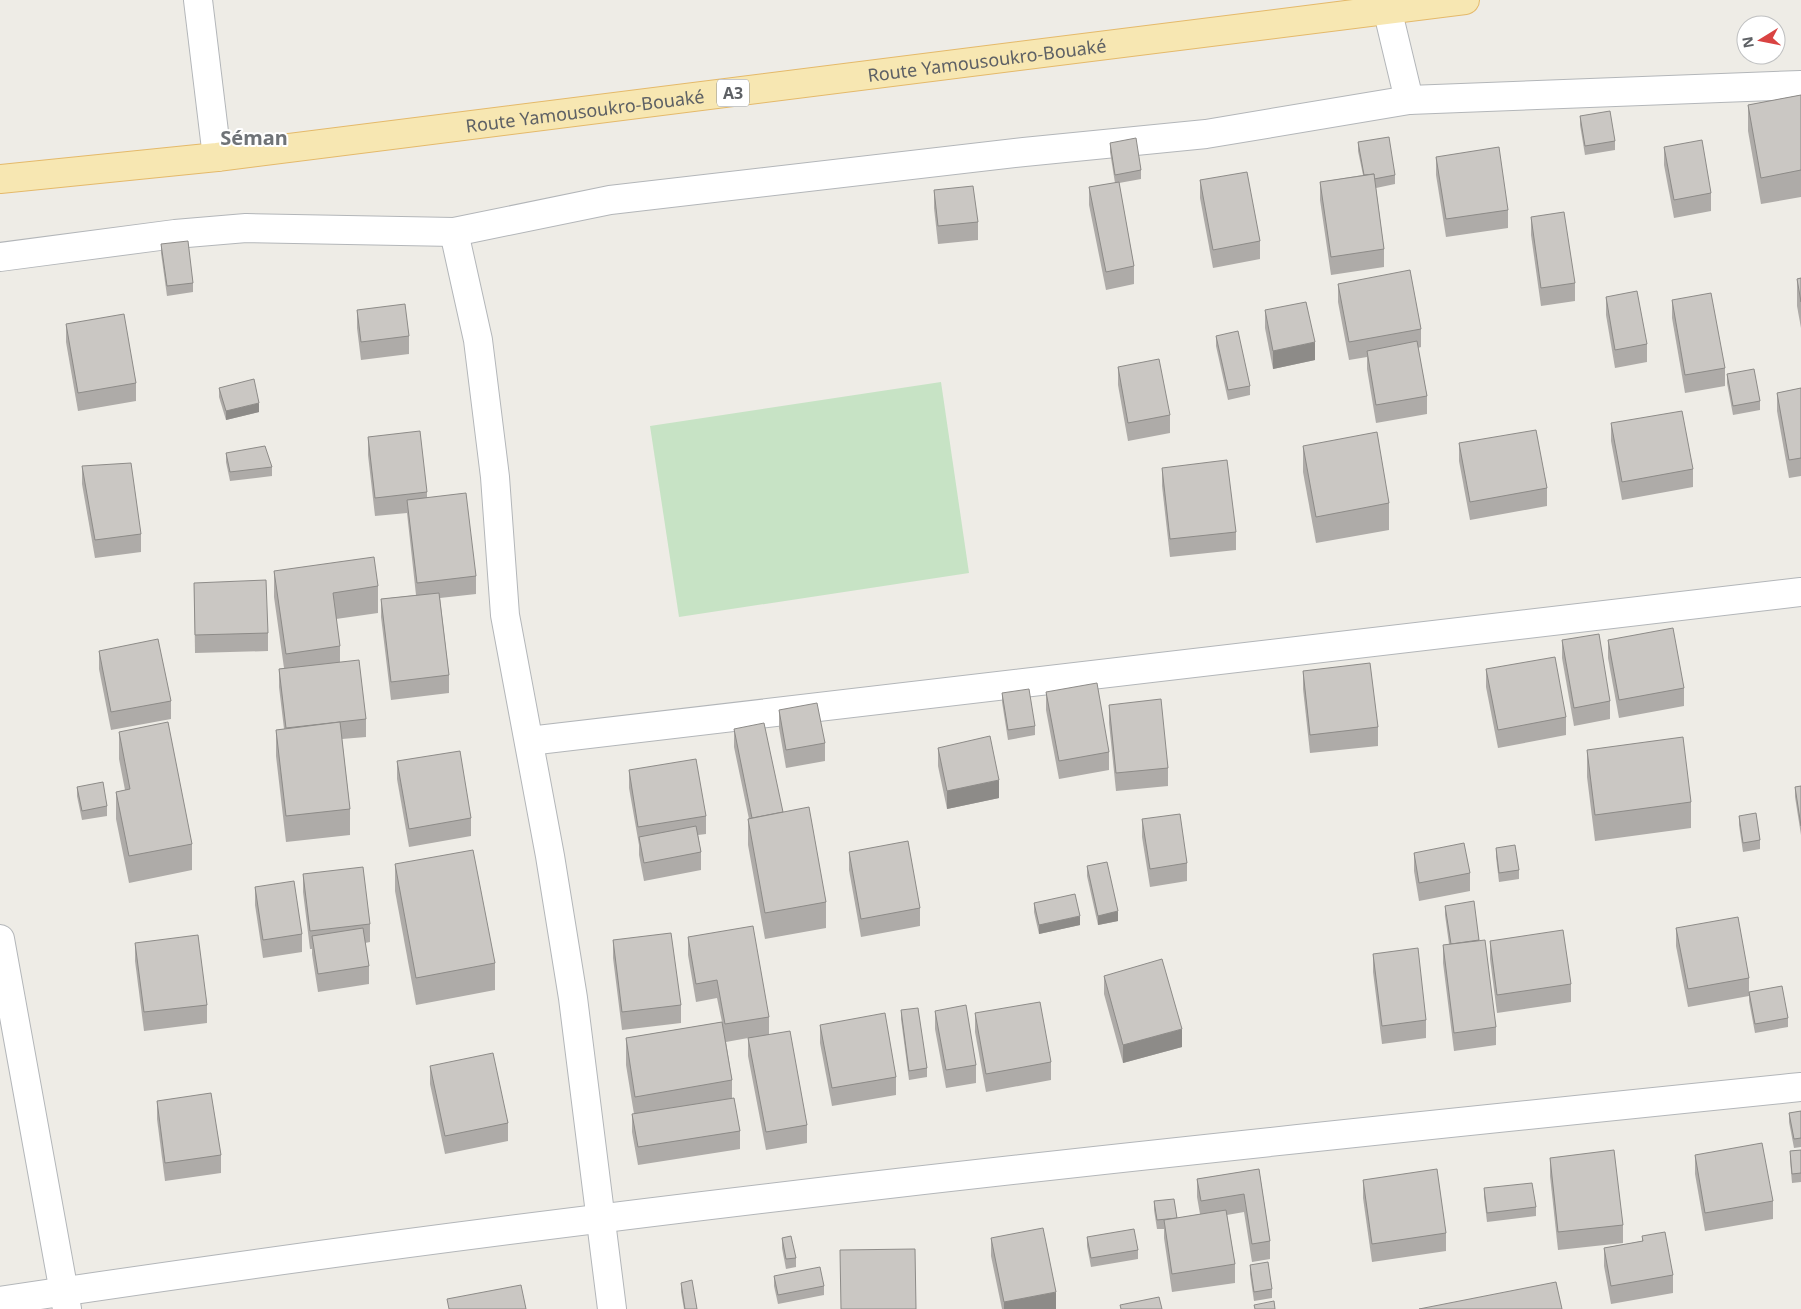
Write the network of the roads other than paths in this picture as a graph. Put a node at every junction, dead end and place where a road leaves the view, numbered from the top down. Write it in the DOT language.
graph roads {
  1 [pos="199,0"];
  2 [pos="1465,0"];
  3 [pos="1386,5"];
  4 [pos="1801,84"];
  5 [pos="1409,100"];
  6 [pos="217,157"];
  7 [pos="0,178"];
  8 [pos="454,232"];
  9 [pos="0,256"];
  10 [pos="1801,592"];
  11 [pos="528,741"];
  12 [pos="0,939"];
  13 [pos="1801,1087"];
  14 [pos="600,1218"];
  15 [pos="65,1300"];
  16 [pos="0,1301"];
  17 [pos="612,1309"];
  1 -- 6 [label="street"];
  2 -- 3 [label="main road, Route Yamousoukro-Bouaké / A3"];
  3 -- 5 [label="street"];
  3 -- 6 [label="main road, Route Yamousoukro-Bouaké / A3"];
  4 -- 5 [label="street"];
  5 -- 8 [label="street"];
  6 -- 7 [label="main road, Route Yamousoukro-Bouaké / A3"];
  8 -- 9 [label="street"];
  8 -- 11 [label="street"];
  10 -- 11 [label="street"];
  11 -- 14 [label="street"];
  12 -- 15 [label="street"];
  13 -- 14 [label="street"];
  14 -- 15 [label="street"];
  14 -- 17 [label="street"];
  15 -- 16 [label="street"];
}
